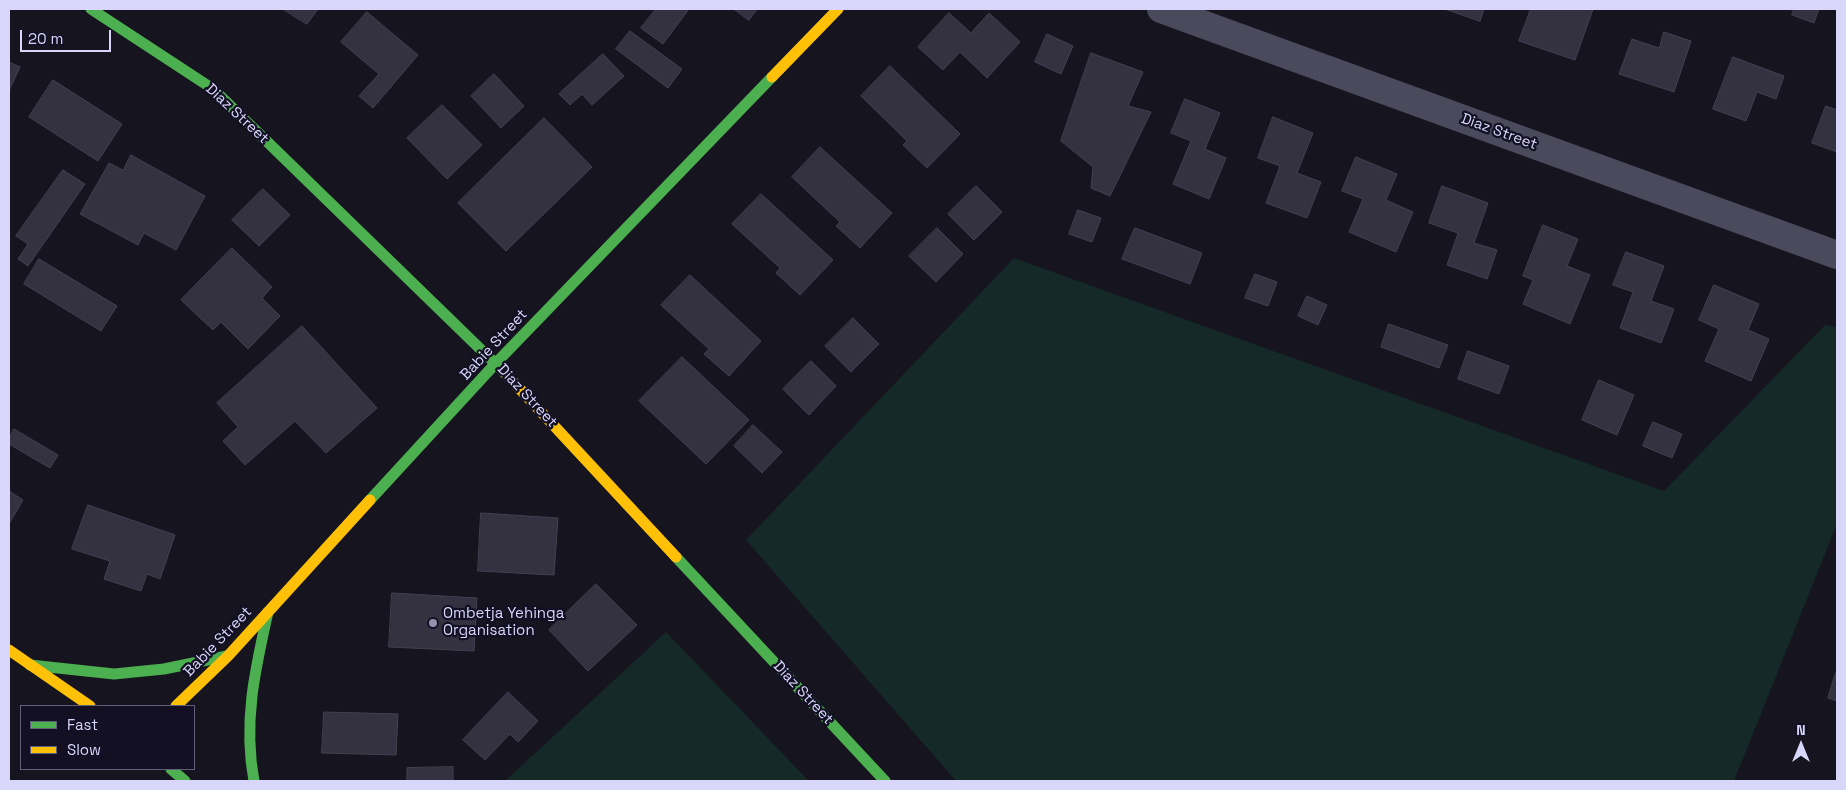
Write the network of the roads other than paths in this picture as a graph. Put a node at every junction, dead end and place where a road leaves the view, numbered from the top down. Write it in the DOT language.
graph roads {
  1 [pos="91,9"];
  2 [pos="838,9"];
  3 [pos="1161,9"];
  4 [pos="1837,255"];
  5 [pos="496,363"];
  6 [pos="269,611"];
  7 [pos="9,650"];
  8 [pos="228,656"];
  9 [pos="30,665"];
  10 [pos="89,705"];
  11 [pos="177,705"];
  12 [pos="172,770"];
  13 [pos="185,781"];
  14 [pos="254,781"];
  15 [pos="885,781"];
  1 -- 5 [label="street, Diaz Street"];
  2 -- 5 [label="street, Babie Street"];
  3 -- 4 [label="street, Diaz Street"];
  5 -- 6 [label="street, Babie Street"];
  5 -- 15 [label="street, Diaz Street"];
  6 -- 8 [label="street, Babie Street"];
  6 -- 14 [label="street"];
  7 -- 9 [label="street"];
  8 -- 9 [label="street"];
  8 -- 11 [label="street, Babie Street"];
  9 -- 10 [label="street"];
  12 -- 13 [label="street"];
}
